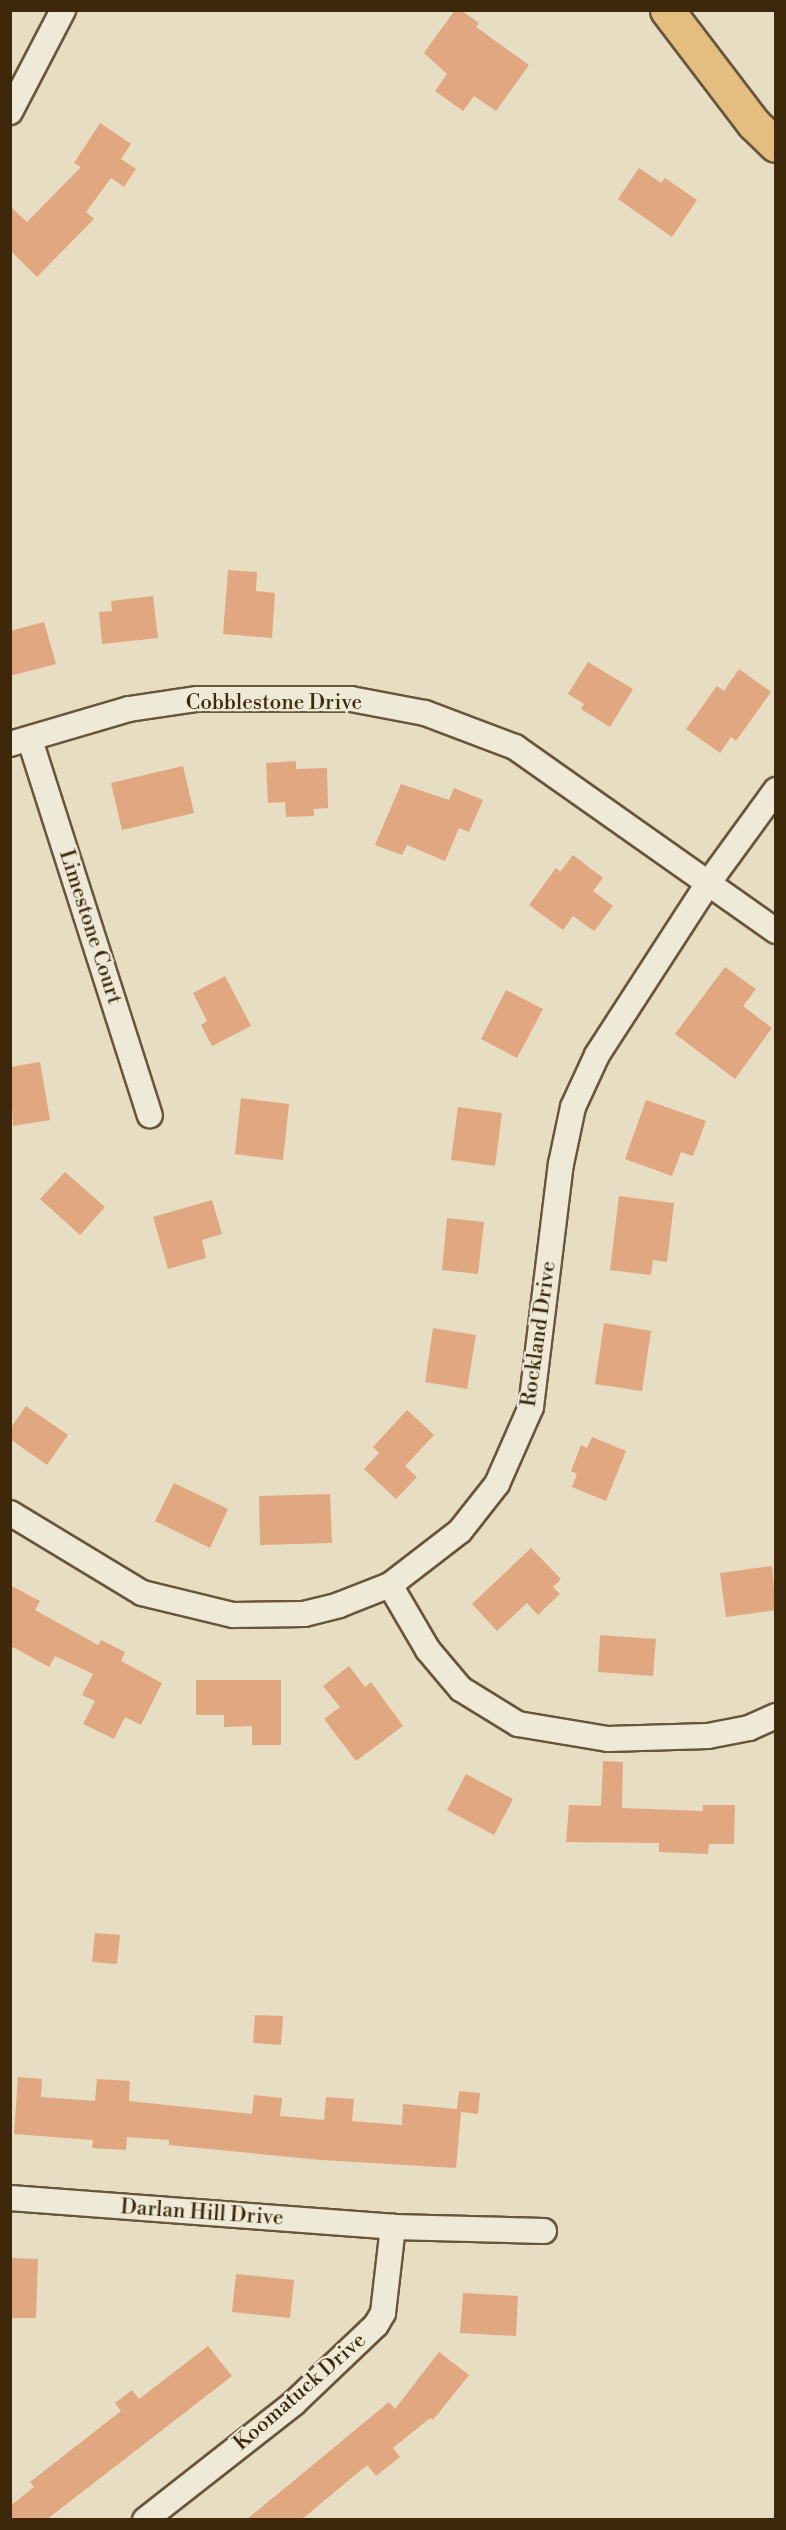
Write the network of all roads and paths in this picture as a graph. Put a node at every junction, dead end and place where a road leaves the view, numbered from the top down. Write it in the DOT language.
graph roads {
  1 [pos="63,10"];
  2 [pos="668,10"];
  3 [pos="10,112"];
  4 [pos="776,145"];
  5 [pos="20,742"];
  6 [pos="776,790"];
  7 [pos="709,882"];
  8 [pos="776,931"];
  9 [pos="150,1115"];
  10 [pos="10,1513"];
  11 [pos="390,1585"];
  12 [pos="776,1716"];
  13 [pos="10,2198"];
  14 [pos="393,2227"];
  15 [pos="544,2231"];
  16 [pos="145,2520"];
  1 -- 3 [label="street"];
  2 -- 4 [label="main road"];
  5 -- 7 [label="street, Cobblestone Drive"];
  5 -- 9 [label="street, Limestone Court"];
  6 -- 7 [label="street, Rockland Drive"];
  7 -- 8 [label="street, Cobblestone Drive"];
  7 -- 11 [label="street, Rockland Drive"];
  10 -- 11 [label="street, Rockland Drive"];
  11 -- 12 [label="street"];
  13 -- 14 [label="street, Darlan Hill Drive"];
  14 -- 15 [label="street, Darlan Hill Drive"];
  14 -- 16 [label="street, Koomatuck Drive"];
}
